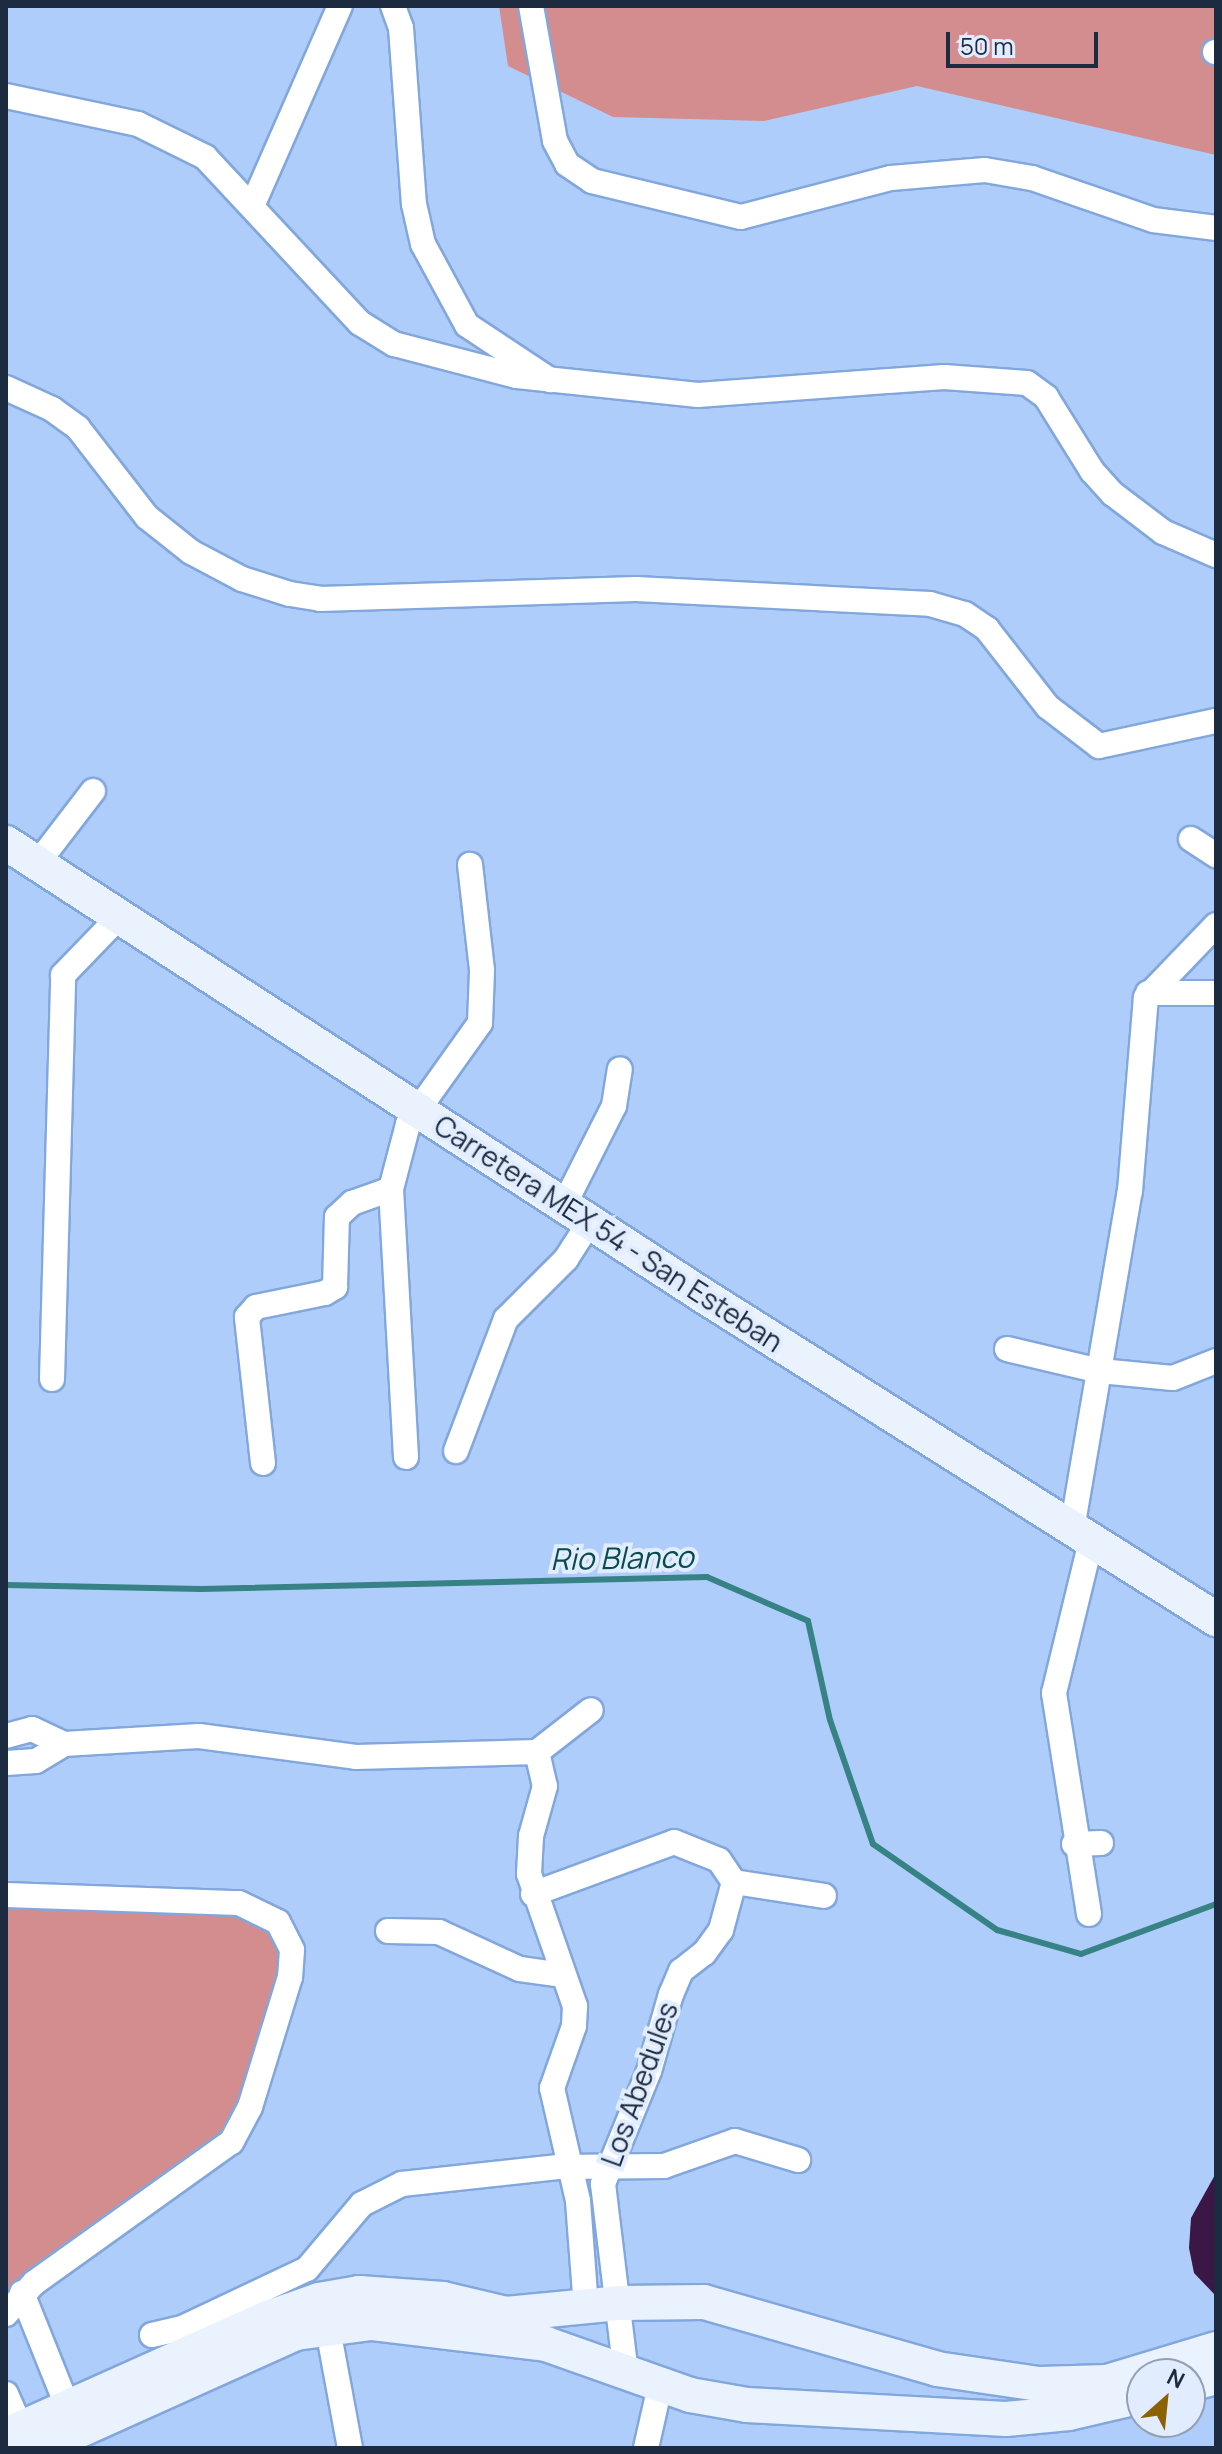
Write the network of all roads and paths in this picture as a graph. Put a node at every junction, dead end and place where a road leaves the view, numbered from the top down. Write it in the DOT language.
graph roads {
  1 [pos="340,6"];
  2 [pos="393,6"];
  3 [pos="531,6"];
  4 [pos="6,96"];
  5 [pos="253,204"];
  6 [pos="1216,209"];
  7 [pos="1204,227"];
  8 [pos="550,380"];
  9 [pos="6,388"];
  10 [pos="1216,555"];
  11 [pos="1216,721"];
  12 [pos="93,791"];
  13 [pos="1191,839"];
  14 [pos="6,843"];
  15 [pos="1216,855"];
  16 [pos="37,864"];
  17 [pos="470,865"];
  18 [pos="117,919"];
  19 [pos="1216,925"];
  20 [pos="1148,993"];
  21 [pos="1216,993"];
  22 [pos="620,1069"];
  23 [pos="419,1109"];
  24 [pos="391,1189"];
  25 [pos="578,1212"];
  26 [pos="1007,1349"];
  27 [pos="1216,1361"];
  28 [pos="1100,1371"];
  29 [pos="52,1379"];
  30 [pos="456,1451"];
  31 [pos="406,1457"];
  32 [pos="263,1463"];
  33 [pos="1081,1535"];
  34 [pos="1216,1619"];
  35 [pos="591,1710"];
  36 [pos="6,1736"];
  37 [pos="64,1744"];
  38 [pos="537,1752"];
  39 [pos="6,1763"];
  40 [pos="1101,1843"];
  41 [pos="1074,1844"];
  42 [pos="734,1882"];
  43 [pos="533,1894"];
  44 [pos="6,1895"];
  45 [pos="824,1896"];
  46 [pos="1089,1914"];
  47 [pos="388,1931"];
  48 [pos="562,1975"];
  49 [pos="798,2160"];
  50 [pos="568,2167"];
  51 [pos="608,2167"];
  52 [pos="22,2293"];
  53 [pos="621,2303"];
  54 [pos="586,2307"];
  55 [pos="324,2313"];
  56 [pos="6,2314"];
  57 [pos="523,2327"];
  58 [pos="152,2335"];
  59 [pos="1216,2349"];
  60 [pos="937,2369"];
  61 [pos="626,2374"];
  62 [pos="660,2386"];
  63 [pos="6,2394"];
  64 [pos="1126,2399"];
  65 [pos="929,2416"];
  66 [pos="73,2421"];
  67 [pos="24,2440"];
  68 [pos="350,2448"];
  69 [pos="646,2448"];
  1 -- 5 [label="street"];
  2 -- 8 [label="street"];
  3 -- 7 [label="street"];
  4 -- 5 [label="street"];
  5 -- 8 [label="street"];
  6 -- 7 [label="street"];
  8 -- 10 [label="street"];
  9 -- 11 [label="street"];
  12 -- 16 [label="street"];
  13 -- 15 [label="street"];
  14 -- 16 [label="main road, Carretera MEX 54 - San Esteban"];
  16 -- 18 [label="main road, Carretera MEX 54 - San Esteban"];
  17 -- 23 [label="street"];
  18 -- 23 [label="main road, Carretera MEX 54 - San Esteban"];
  18 -- 29 [label="street"];
  19 -- 20 [label="street"];
  20 -- 21 [label="street"];
  20 -- 28 [label="street"];
  22 -- 25 [label="street"];
  23 -- 24 [label="street"];
  23 -- 25 [label="main road, Carretera MEX 54 - San Esteban"];
  24 -- 31 [label="street"];
  24 -- 32 [label="street"];
  25 -- 30 [label="street"];
  25 -- 33 [label="main road, Carretera MEX 54 - San Esteban"];
  26 -- 28 [label="street"];
  27 -- 28 [label="street"];
  28 -- 33 [label="street"];
  33 -- 34 [label="main road, Carretera MEX 54 - San Esteban"];
  33 -- 41 [label="street"];
  35 -- 38 [label="street"];
  36 -- 37 [label="street"];
  37 -- 38 [label="street"];
  37 -- 39 [label="street"];
  38 -- 43 [label="street, Los Abedules"];
  40 -- 41 [label="street"];
  41 -- 46 [label="street"];
  42 -- 43 [label="street"];
  42 -- 45 [label="street"];
  42 -- 51 [label="street, Los Abedules"];
  43 -- 48 [label="street, Los Abedules"];
  44 -- 52 [label="street"];
  47 -- 48 [label="street"];
  48 -- 50 [label="street, Los Abedules"];
  49 -- 51 [label="street"];
  50 -- 51 [label="street"];
  50 -- 54 [label="street, Los Abedules"];
  50 -- 58 [label="street"];
  51 -- 53 [label="street, Los Abedules"];
  52 -- 56 [label="street"];
  52 -- 66 [label="street"];
  53 -- 54 [label="main road"];
  53 -- 60 [label="main road"];
  53 -- 61 [label="street, Los Abedules"];
  54 -- 57 [label="main road"];
  55 -- 57 [label="main road"];
  55 -- 66 [label="main road"];
  55 -- 68 [label="street"];
  57 -- 61 [label="main road"];
  59 -- 60 [label="main road"];
  60 -- 65 [label="main road"];
  61 -- 62 [label="main road"];
  62 -- 65 [label="main road"];
  62 -- 69 [label="street"];
  63 -- 67 [label="street"];
  64 -- 65 [label="main road"];
  66 -- 67 [label="main road"];
}
